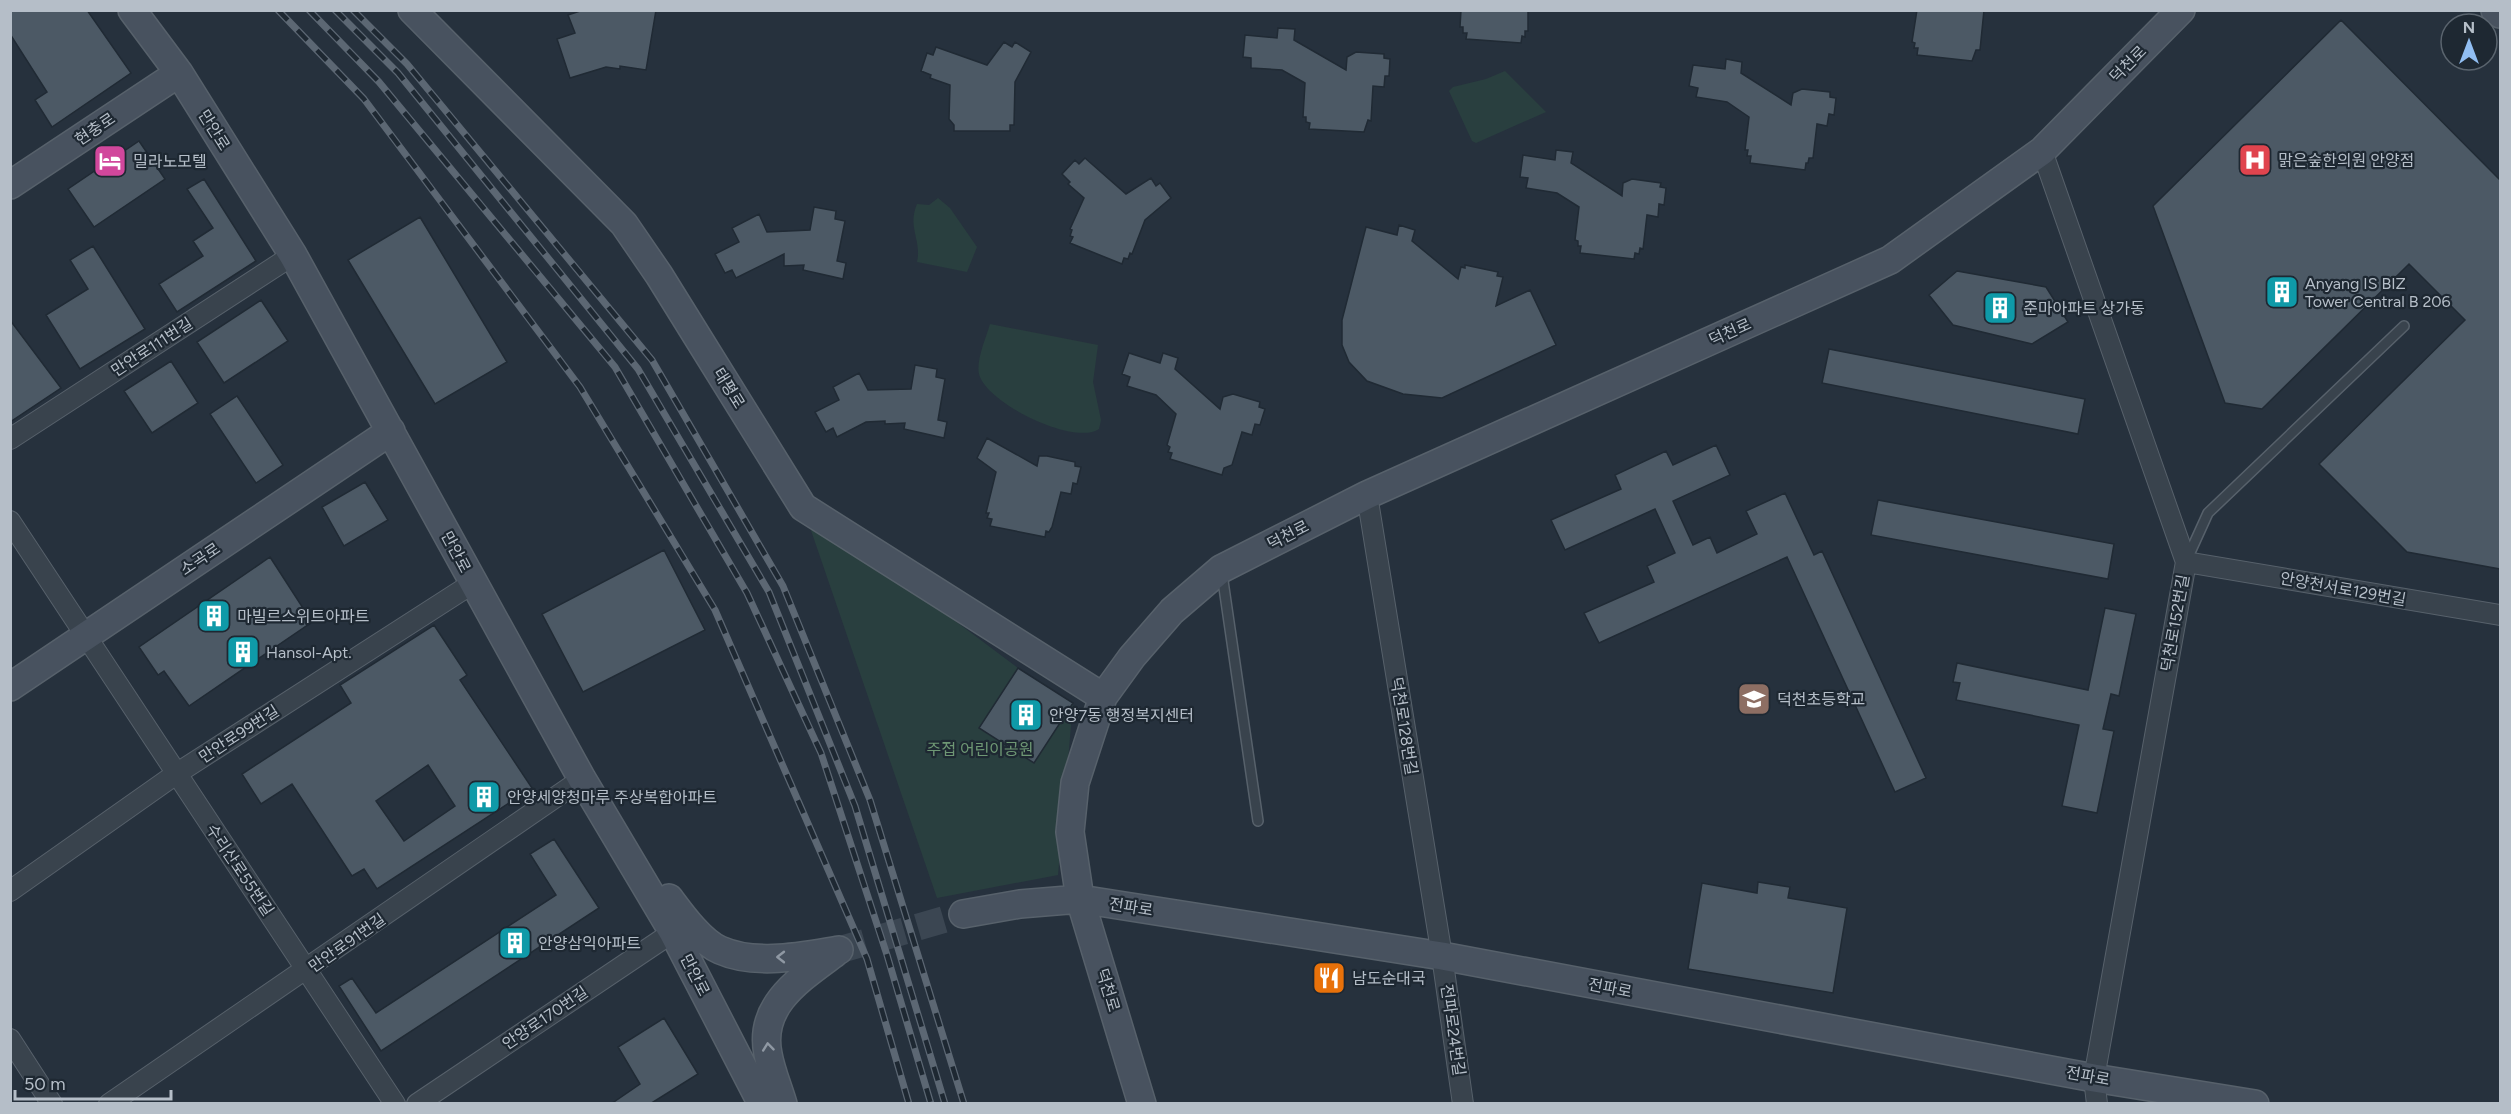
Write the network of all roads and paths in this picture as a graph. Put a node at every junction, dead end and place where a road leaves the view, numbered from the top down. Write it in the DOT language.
graph roads {
  1 [pos="132,10"];
  2 [pos="412,10"];
  3 [pos="2181,10"];
  4 [pos="2495,10"];
  5 [pos="2500,15"];
  6 [pos="178,73"];
  7 [pos="2042,151"];
  8 [pos="10,185"];
  9 [pos="293,255"];
  10 [pos="2404,326"];
  11 [pos="391,431"];
  12 [pos="10,439"];
  13 [pos="1367,495"];
  14 [pos="10,521"];
  15 [pos="2186,562"];
  16 [pos="1221,569"];
  17 [pos="473,583"];
  18 [pos="2500,615"];
  19 [pos="88,634"];
  20 [pos="10,687"];
  21 [pos="1103,697"];
  22 [pos="176,774"];
  23 [pos="582,779"];
  24 [pos="1258,821"];
  25 [pos="629,860"];
  26 [pos="10,891"];
  27 [pos="1080,899"];
  28 [pos="963,914"];
  29 [pos="673,932"];
  30 [pos="1442,956"];
  31 [pos="307,970"];
  32 [pos="10,1039"];
  33 [pos="2096,1091"];
  34 [pos="52,1104"];
  35 [pos="109,1104"];
  36 [pos="395,1104"];
  37 [pos="417,1104"];
  38 [pos="762,1104"];
  39 [pos="783,1104"];
  40 [pos="1142,1104"];
  41 [pos="1463,1104"];
  42 [pos="2255,1104"];
  1 -- 6 [label="street, 만안로"];
  2 -- 21 [label="street, 태평로"];
  3 -- 7 [label="street, 덕천로"];
  4 -- 5 [label="street"];
  6 -- 8 [label="street, 현충로"];
  6 -- 9 [label="street, 만안로"];
  7 -- 13 [label="street, 덕천로"];
  7 -- 15 [label="street, 덕천로152번길"];
  9 -- 11 [label="street, 만안로"];
  9 -- 12 [label="street, 만안로111번길"];
  10 -- 15 [label="lane"];
  11 -- 17 [label="street, 만안로"];
  11 -- 19 [label="street, 소곡로"];
  13 -- 16 [label="street, 덕천로"];
  13 -- 30 [label="street, 덕천로128번길"];
  14 -- 19 [label="street, 수리산로55번길"];
  15 -- 18 [label="street, 안양천서로129번길"];
  15 -- 33 [label="street, 덕천로152번길"];
  16 -- 21 [label="street, 덕천로"];
  16 -- 24 [label="lane"];
  17 -- 22 [label="street, 만안로99번길"];
  17 -- 23 [label="street, 만안로"];
  19 -- 20 [label="street, 소곡로"];
  19 -- 22 [label="street, 수리산로55번길"];
  21 -- 27 [label="street, 덕천로"];
  22 -- 26 [label="street, 만안로99번길"];
  22 -- 31 [label="street, 수리산로55번길"];
  23 -- 25 [label="street, 만안로"];
  23 -- 31 [label="street, 만안로91번길"];
  25 -- 29 [label="street, 만안로"];
  39 -- 25 [label="street, one-way"];
  27 -- 28 [label="street, 전파로"];
  27 -- 30 [label="street, 전파로"];
  27 -- 40 [label="street, 덕천로"];
  29 -- 37 [label="street, 안양로170번길"];
  29 -- 38 [label="street, 만안로"];
  30 -- 33 [label="street, 전파로"];
  30 -- 41 [label="street, 전파로24번길"];
  31 -- 35 [label="street, 만안로91번길"];
  31 -- 36 [label="street, 수리산로55번길"];
  32 -- 34 [label="street"];
  33 -- 42 [label="street, 전파로"];
}
